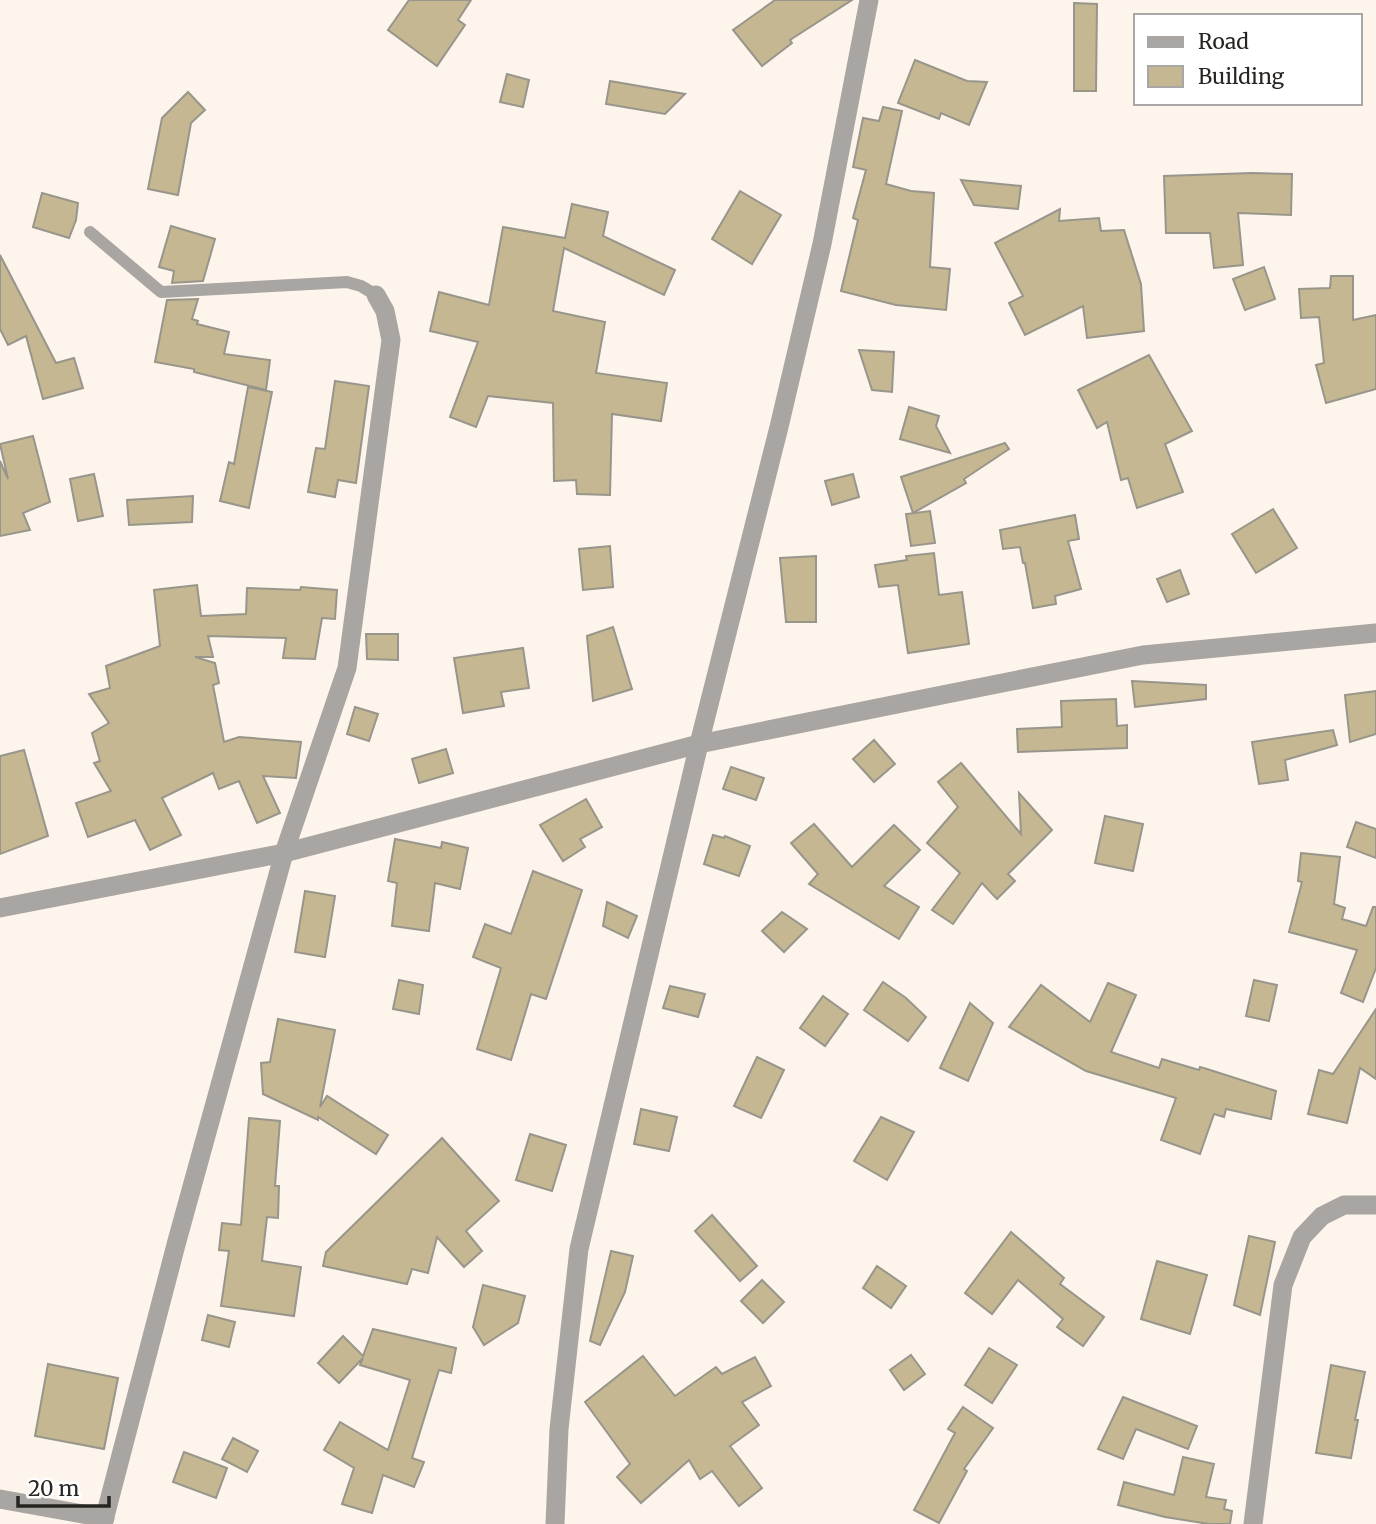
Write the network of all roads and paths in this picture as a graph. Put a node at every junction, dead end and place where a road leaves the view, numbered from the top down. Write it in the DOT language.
graph roads {
  1 [pos="869,0"];
  2 [pos="90,232"];
  3 [pos="376,295"];
  4 [pos="1376,633"];
  5 [pos="699,744"];
  6 [pos="284,853"];
  7 [pos="0,908"];
  8 [pos="1376,1205"];
  9 [pos="0,1499"];
  10 [pos="104,1521"];
  11 [pos="555,1524"];
  12 [pos="1252,1524"];
  1 -- 5 [label="street"];
  2 -- 3 [label="lane"];
  3 -- 6 [label="street"];
  4 -- 5 [label="street"];
  5 -- 6 [label="street"];
  5 -- 11 [label="street"];
  6 -- 7 [label="street"];
  6 -- 10 [label="street"];
  8 -- 12 [label="street"];
  9 -- 10 [label="street"];
}
